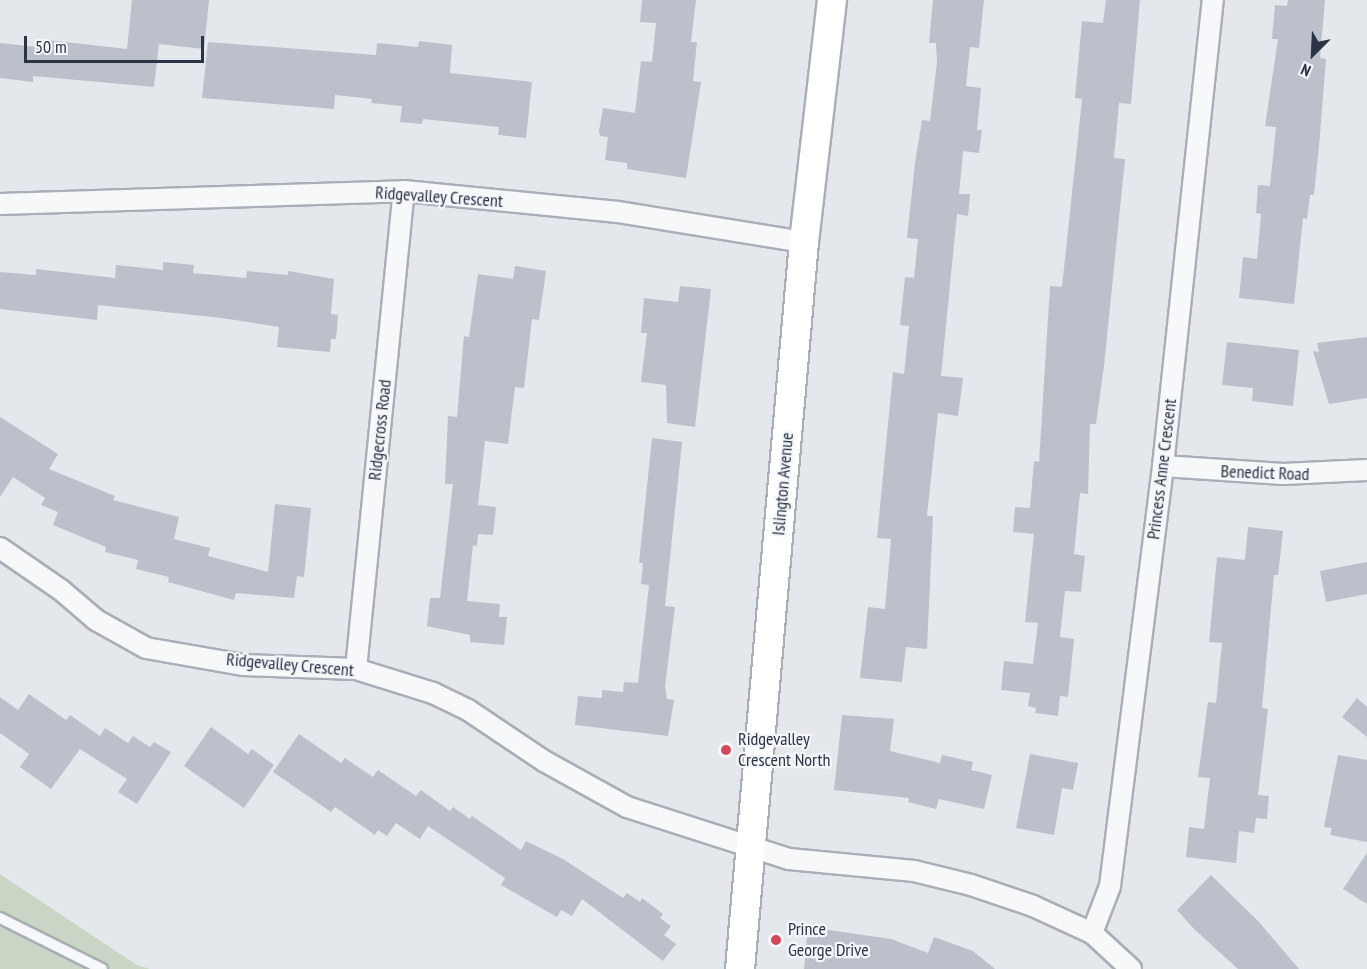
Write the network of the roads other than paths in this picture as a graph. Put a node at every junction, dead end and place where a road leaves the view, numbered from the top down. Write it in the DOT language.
graph roads {
  1 [pos="832,0"];
  2 [pos="1213,0"];
  3 [pos="404,191"];
  4 [pos="0,204"];
  5 [pos="804,242"];
  6 [pos="1163,466"];
  7 [pos="1367,470"];
  8 [pos="0,548"];
  9 [pos="356,669"];
  10 [pos="752,849"];
  11 [pos="0,918"];
  12 [pos="1092,933"];
  13 [pos="102,969"];
  14 [pos="740,969"];
  15 [pos="1131,969"];
  1 -- 5 [label="main road, Islington Avenue"];
  2 -- 6 [label="street, Princess Anne Crescent"];
  3 -- 4 [label="street, Ridgevalley Crescent"];
  3 -- 5 [label="street, Ridgevalley Crescent"];
  3 -- 9 [label="street, Ridgecross Road"];
  5 -- 10 [label="main road, Islington Avenue"];
  6 -- 7 [label="street, Benedict Road"];
  6 -- 12 [label="street, Princess Anne Crescent"];
  8 -- 9 [label="street, Ridgevalley Crescent"];
  9 -- 10 [label="street, Ridgevalley Crescent"];
  10 -- 12 [label="street"];
  10 -- 14 [label="main road, Islington Avenue"];
  11 -- 13 [label="lane"];
  12 -- 15 [label="street"];
}
